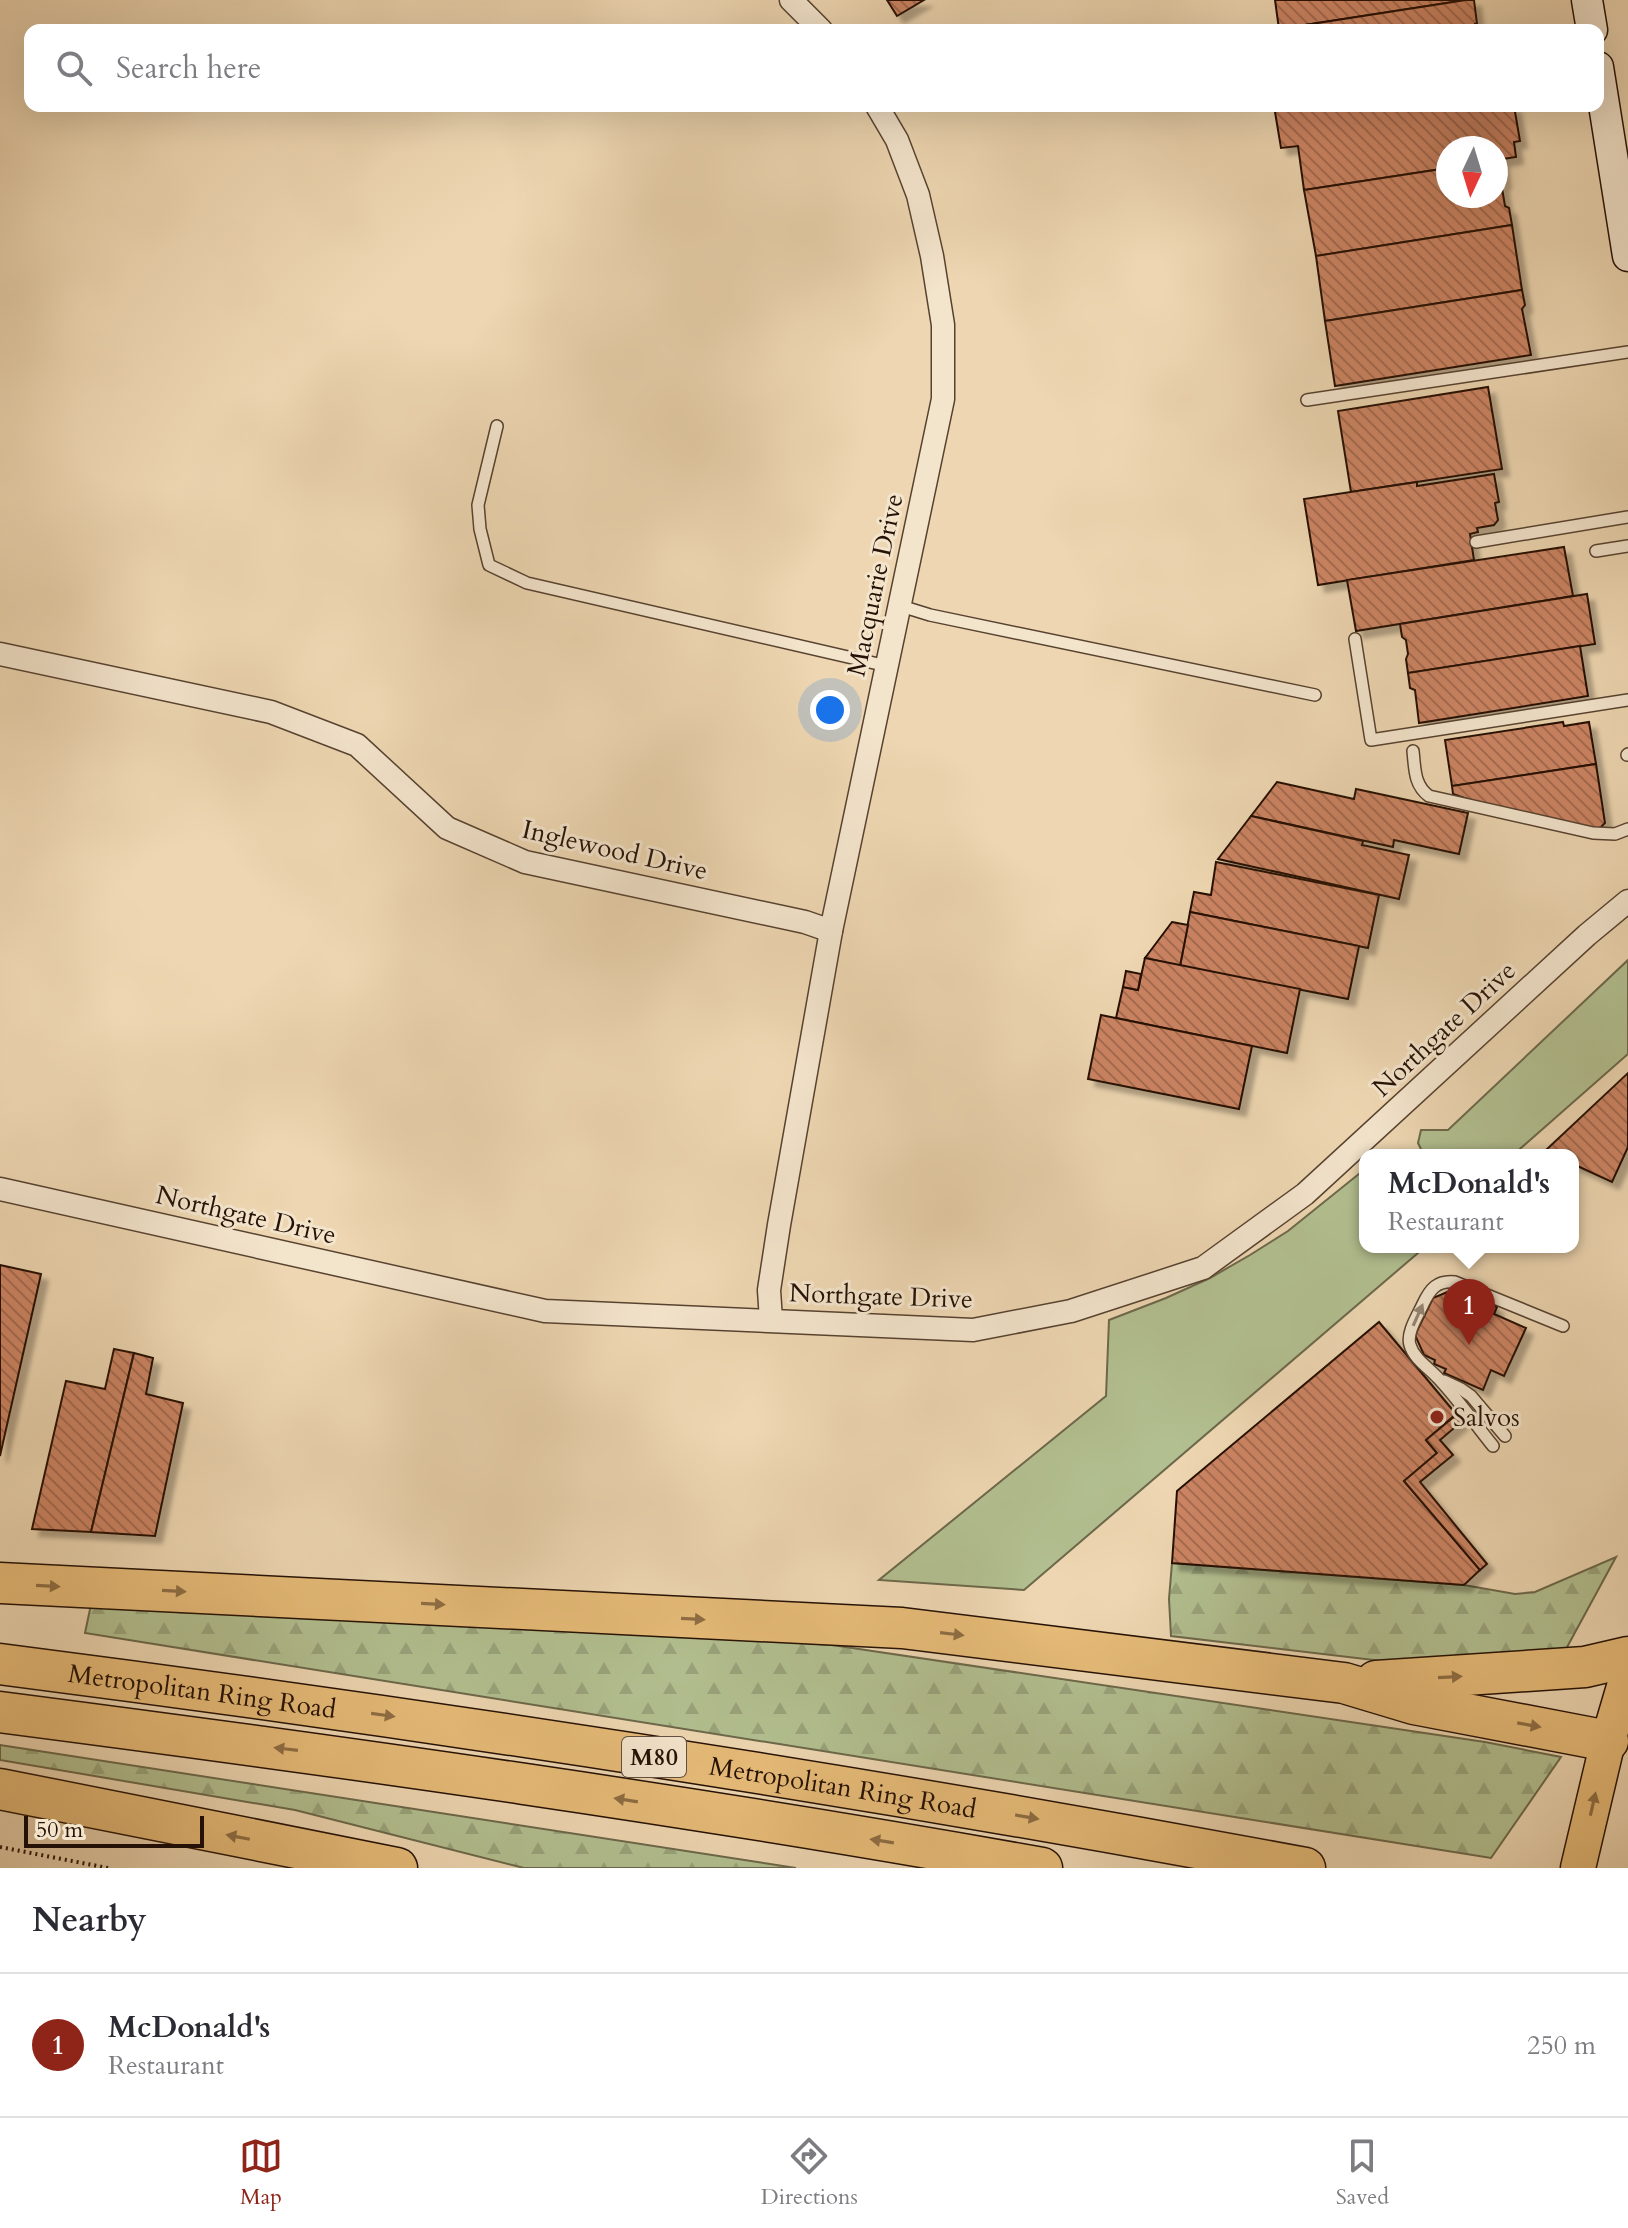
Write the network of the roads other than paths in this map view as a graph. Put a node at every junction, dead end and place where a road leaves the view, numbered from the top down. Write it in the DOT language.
graph roads {
  1 [pos="791,0"];
  2 [pos="1587,0"];
  3 [pos="815,24"];
  4 [pos="1591,24"];
  5 [pos="1604,105"];
  6 [pos="881,112"];
  7 [pos="1628,256"];
  8 [pos="1628,352"];
  9 [pos="1307,400"];
  10 [pos="497,426"];
  11 [pos="1628,517"];
  12 [pos="1476,542"];
  13 [pos="1628,546"];
  14 [pos="1596,551"];
  15 [pos="901,606"];
  16 [pos="1355,639"];
  17 [pos="0,654"];
  18 [pos="887,666"];
  19 [pos="1315,695"];
  20 [pos="1628,700"];
  21 [pos="1413,751"];
  22 [pos="1626,832"];
  23 [pos="1628,901"];
  24 [pos="831,931"];
  25 [pos="0,1189"];
  26 [pos="771,1320"];
  27 [pos="1563,1326"];
  28 [pos="1439,1379"];
  29 [pos="1505,1436"];
  30 [pos="1493,1446"];
  31 [pos="0,1583"];
  32 [pos="1628,1657"];
  33 [pos="0,1664"];
  34 [pos="1628,1673"];
  35 [pos="1344,1683"];
  36 [pos="0,1712"];
  37 [pos="1618,1743"];
  38 [pos="0,1789"];
  39 [pos="397,1868"];
  40 [pos="1042,1868"];
  41 [pos="1305,1868"];
  42 [pos="1578,1868"];
  1 -- 3 [label="street"];
  2 -- 4 [label="main road"];
  5 -- 7 [label="main road"];
  6 -- 15 [label="street, Macquarie Drive"];
  8 -- 9 [label="lane"];
  10 -- 18 [label="lane"];
  11 -- 12 [label="lane"];
  13 -- 14 [label="lane"];
  15 -- 18 [label="street, Macquarie Drive"];
  15 -- 19 [label="lane"];
  16 -- 20 [label="lane"];
  17 -- 24 [label="street, Inglewood Drive"];
  18 -- 24 [label="street, Macquarie Drive"];
  21 -- 22 [label="lane"];
  23 -- 26 [label="street, Northgate Drive"];
  24 -- 26 [label="street, Macquarie Drive"];
  25 -- 26 [label="street, Northgate Drive"];
  28 -- 27 [label="lane, one-way"];
  28 -- 29 [label="lane"];
  28 -- 30 [label="lane"];
  31 -- 35 [label="highway, one-way"];
  35 -- 32 [label="highway, one-way"];
  33 -- 41 [label="highway, Metropolitan Ring Road / M80, one-way"];
  34 -- 37 [label="main road"];
  35 -- 37 [label="highway, one-way"];
  40 -- 36 [label="highway, Metropolitan Ring Road / M80, one-way"];
  42 -- 37 [label="main road, one-way"];
  39 -- 38 [label="highway, one-way"];
}
